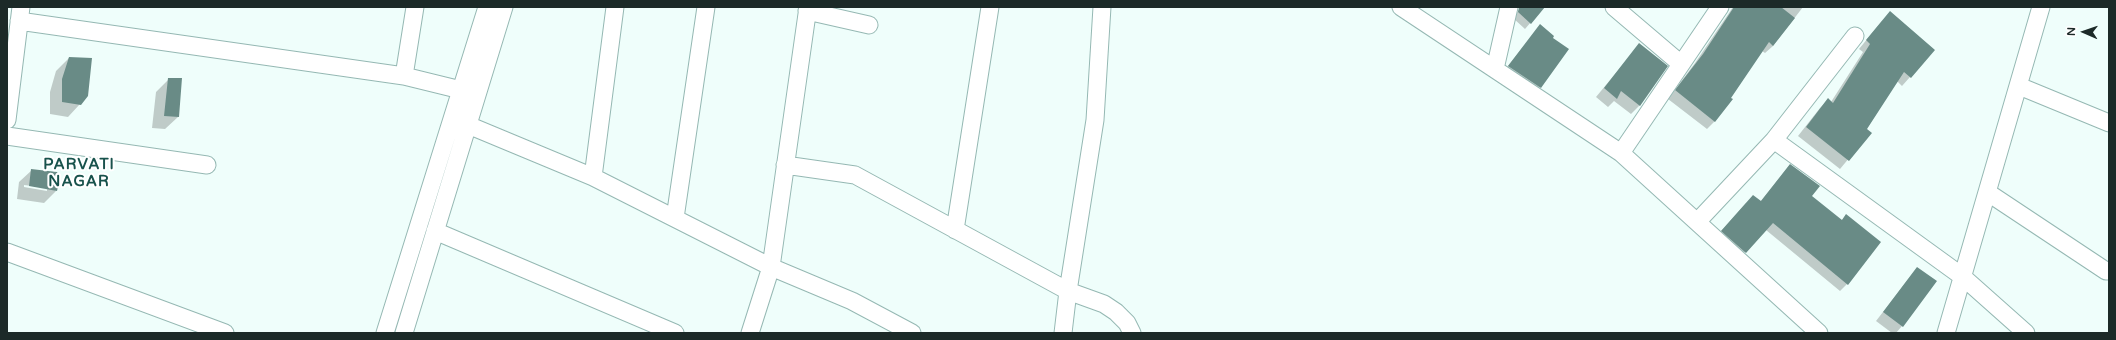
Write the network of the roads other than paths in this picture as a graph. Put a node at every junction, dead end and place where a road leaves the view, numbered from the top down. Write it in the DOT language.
graph roads {
  1 [pos="415,7"];
  2 [pos="487,7"];
  3 [pos="504,7"];
  4 [pos="615,7"];
  5 [pos="706,7"];
  6 [pos="990,7"];
  7 [pos="1102,7"];
  8 [pos="1401,7"];
  9 [pos="1509,7"];
  10 [pos="1614,7"];
  11 [pos="1720,7"];
  12 [pos="2041,7"];
  13 [pos="807,9"];
  14 [pos="20,14"];
  15 [pos="869,25"];
  16 [pos="1855,36"];
  17 [pos="1682,64"];
  18 [pos="1495,69"];
  19 [pos="404,76"];
  20 [pos="2019,86"];
  21 [pos="461,90"];
  22 [pos="7,120"];
  23 [pos="2109,123"];
  24 [pos="468,125"];
  25 [pos="7,136"];
  26 [pos="1774,140"];
  27 [pos="1620,153"];
  28 [pos="207,165"];
  29 [pos="785,165"];
  30 [pos="593,177"];
  31 [pos="1987,192"];
  32 [pos="675,218"];
  33 [pos="1697,222"];
  34 [pos="955,230"];
  35 [pos="435,231"];
  36 [pos="7,252"];
  37 [pos="771,266"];
  38 [pos="2109,271"];
  39 [pos="1963,277"];
  40 [pos="1068,291"];
  41 [pos="225,333"];
  42 [pos="385,333"];
  43 [pos="404,333"];
  44 [pos="675,333"];
  45 [pos="750,333"];
  46 [pos="912,333"];
  47 [pos="1063,333"];
  48 [pos="1132,333"];
  49 [pos="1819,333"];
  50 [pos="1946,333"];
  51 [pos="2026,333"];
  1 -- 19 [label="street"];
  2 -- 21 [label="street"];
  3 -- 24 [label="street"];
  4 -- 30 [label="street"];
  5 -- 32 [label="street"];
  6 -- 34 [label="street"];
  7 -- 40 [label="street"];
  8 -- 18 [label="street"];
  9 -- 18 [label="street"];
  10 -- 17 [label="street"];
  11 -- 17 [label="street"];
  12 -- 20 [label="street"];
  13 -- 15 [label="street"];
  13 -- 29 [label="street"];
  14 -- 19 [label="street"];
  14 -- 22 [label="street"];
  16 -- 26 [label="street"];
  17 -- 27 [label="street"];
  18 -- 27 [label="street"];
  19 -- 21 [label="street"];
  20 -- 23 [label="street"];
  20 -- 31 [label="street"];
  21 -- 42 [label="street"];
  24 -- 30 [label="street"];
  24 -- 35 [label="street"];
  25 -- 28 [label="street"];
  26 -- 33 [label="street"];
  26 -- 39 [label="street"];
  27 -- 33 [label="street"];
  29 -- 34 [label="street"];
  29 -- 37 [label="street"];
  30 -- 32 [label="street"];
  31 -- 38 [label="street"];
  31 -- 39 [label="street"];
  32 -- 37 [label="street"];
  33 -- 49 [label="street"];
  34 -- 40 [label="street"];
  35 -- 43 [label="street"];
  35 -- 44 [label="street"];
  36 -- 41 [label="street"];
  37 -- 45 [label="street"];
  37 -- 46 [label="street"];
  39 -- 50 [label="street"];
  39 -- 51 [label="street"];
  40 -- 47 [label="street"];
  40 -- 48 [label="street"];
}
